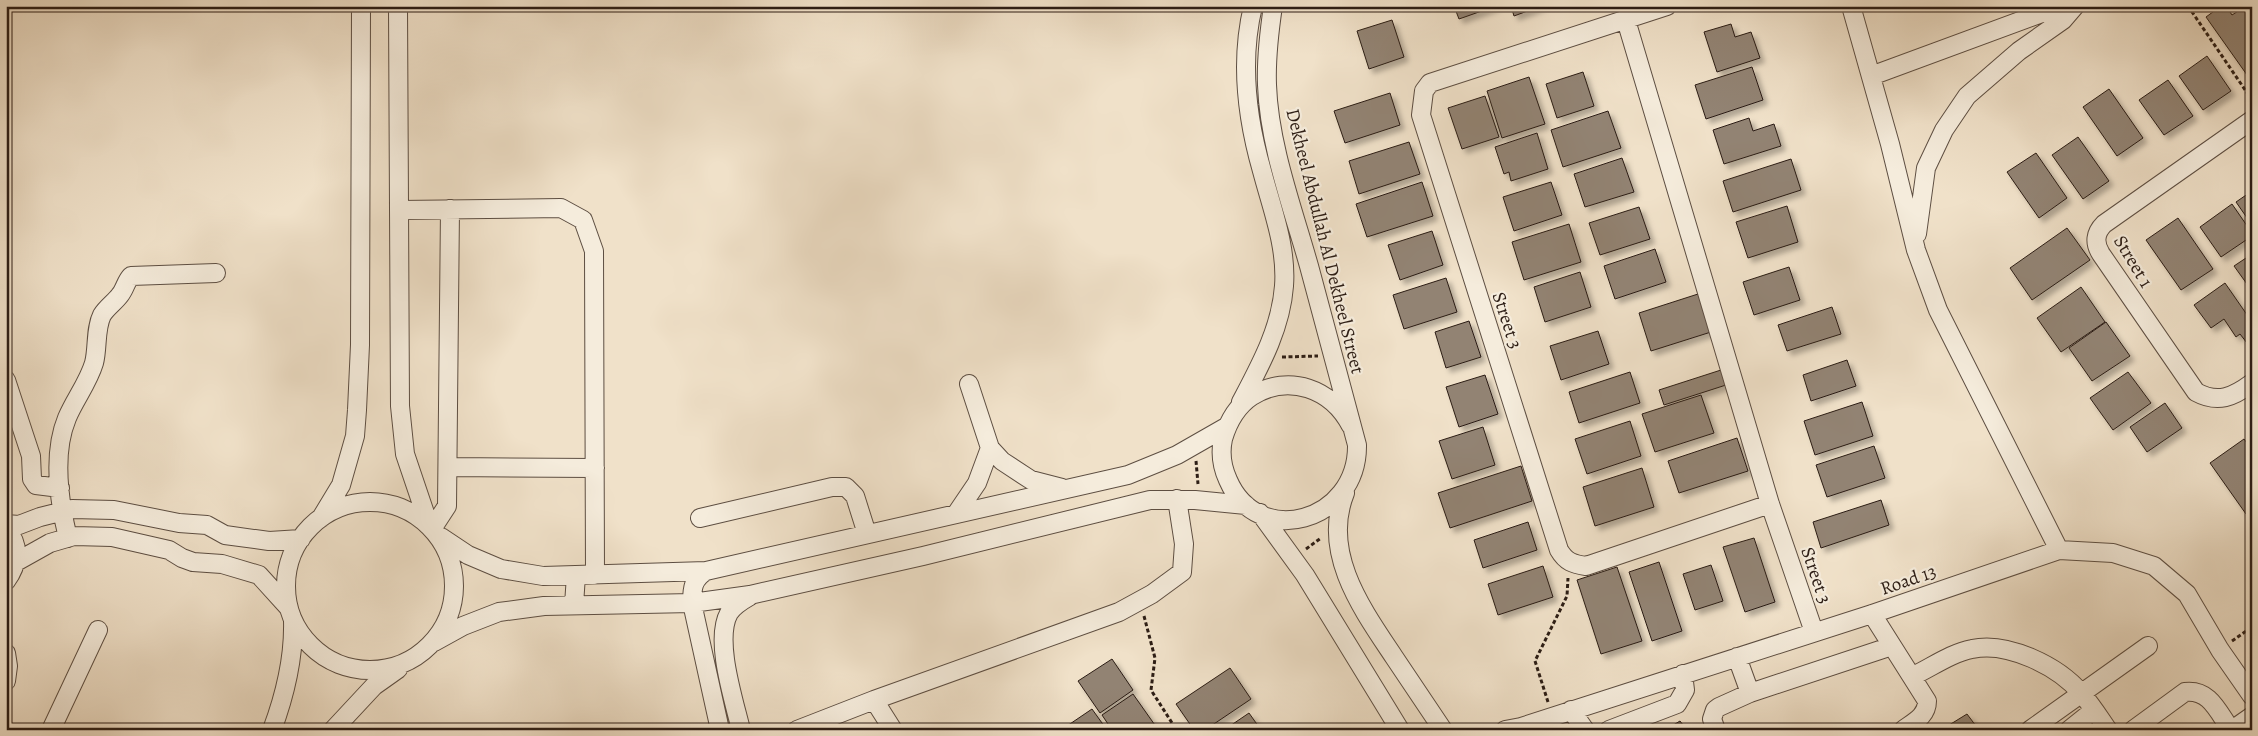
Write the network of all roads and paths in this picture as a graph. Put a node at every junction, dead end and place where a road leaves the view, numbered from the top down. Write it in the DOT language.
graph roads {
  1 [pos="361,6"];
  2 [pos="398,6"];
  3 [pos="1273,6"];
  4 [pos="1668,6"];
  5 [pos="1851,6"];
  6 [pos="2061,6"];
  7 [pos="2075,6"];
  8 [pos="2188,6"];
  9 [pos="1251,8"];
  10 [pos="1626,20"];
  11 [pos="1871,76"];
  12 [pos="2252,100"];
  13 [pos="2252,120"];
  14 [pos="450,209"];
  15 [pos="399,210"];
  16 [pos="1916,250"];
  17 [pos="216,273"];
  18 [pos="1333,355"];
  19 [pos="1264,356"];
  20 [pos="6,380"];
  21 [pos="2252,383"];
  22 [pos="969,384"];
  23 [pos="1238,408"];
  24 [pos="1352,426"];
  25 [pos="1226,427"];
  26 [pos="1190,447"];
  27 [pos="990,448"];
  28 [pos="449,467"];
  29 [pos="594,468"];
  30 [pos="1348,487"];
  31 [pos="60,488"];
  32 [pos="1065,489"];
  33 [pos="1177,499"];
  34 [pos="1195,500"];
  35 [pos="1770,504"];
  36 [pos="1253,509"];
  37 [pos="62,512"];
  38 [pos="956,514"];
  39 [pos="320,518"];
  40 [pos="700,518"];
  41 [pos="6,524"];
  42 [pos="6,529"];
  43 [pos="433,529"];
  44 [pos="867,534"];
  45 [pos="1337,536"];
  46 [pos="68,538"];
  47 [pos="300,539"];
  48 [pos="2059,550"];
  49 [pos="1292,558"];
  50 [pos="16,562"];
  51 [pos="1568,562"];
  52 [pos="706,571"];
  53 [pos="576,575"];
  54 [pos="595,575"];
  55 [pos="6,582"];
  56 [pos="750,595"];
  57 [pos="1141,600"];
  58 [pos="692,603"];
  59 [pos="574,605"];
  60 [pos="291,614"];
  61 [pos="1872,614"];
  62 [pos="2252,627"];
  63 [pos="98,630"];
  64 [pos="1814,632"];
  65 [pos="434,642"];
  66 [pos="1892,646"];
  67 [pos="2148,646"];
  68 [pos="2220,650"];
  69 [pos="6,653"];
  70 [pos="1737,657"];
  71 [pos="403,665"];
  72 [pos="1683,674"];
  73 [pos="1913,676"];
  74 [pos="6,681"];
  75 [pos="2081,692"];
  76 [pos="1750,693"];
  77 [pos="2252,696"];
  78 [pos="874,700"];
  79 [pos="1571,710"];
  80 [pos="2094,710"];
  81 [pos="1552,716"];
  82 [pos="2252,716"];
  83 [pos="1441,727"];
  84 [pos="1515,729"];
  85 [pos="51,730"];
  86 [pos="272,730"];
  87 [pos="333,730"];
  88 [pos="720,730"];
  89 [pos="741,730"];
  90 [pos="797,730"];
  91 [pos="893,730"];
  92 [pos="1174,730"];
  93 [pos="1400,730"];
  94 [pos="1457,730"];
  95 [pos="1585,730"];
  96 [pos="1609,730"];
  97 [pos="1716,730"];
  98 [pos="1903,730"];
  99 [pos="2030,730"];
  100 [pos="2069,730"];
  101 [pos="2108,730"];
  102 [pos="2133,730"];
  103 [pos="2232,730"];
  1 -- 39 [label="street"];
  2 -- 15 [label="street"];
  3 -- 18 [label="street, Dekheel Abdullah Al Dekheel Street"];
  4 -- 10 [label="street, Street 3"];
  5 -- 11 [label="street"];
  6 -- 11 [label="street"];
  7 -- 16 [label="street"];
  8 -- 12 [label="path"];
  9 -- 19 [label="street"];
  10 -- 35 [label="street, Street 3"];
  10 -- 51 [label="street, Street 3"];
  11 -- 16 [label="street"];
  13 -- 21 [label="street, Street 1"];
  14 -- 15 [label="street"];
  14 -- 28 [label="street"];
  14 -- 29 [label="street"];
  15 -- 43 [label="street"];
  16 -- 48 [label="street"];
  17 -- 31 [label="street"];
  18 -- 19 [label="path"];
  18 -- 24 [label="street, Dekheel Abdullah Al Dekheel Street"];
  19 -- 23 [label="street"];
  20 -- 31 [label="street"];
  22 -- 27 [label="street"];
  23 -- 24 [label="street"];
  23 -- 25 [label="street"];
  24 -- 30 [label="street"];
  25 -- 26 [label="street"];
  25 -- 36 [label="street"];
  26 -- 32 [label="street"];
  26 -- 34 [label="path"];
  27 -- 32 [label="street"];
  27 -- 38 [label="street"];
  28 -- 29 [label="street"];
  28 -- 43 [label="street"];
  29 -- 54 [label="street"];
  30 -- 36 [label="street"];
  30 -- 45 [label="street"];
  31 -- 37 [label="street"];
  32 -- 38 [label="street"];
  33 -- 34 [label="street"];
  33 -- 56 [label="street"];
  33 -- 57 [label="street"];
  34 -- 36 [label="street"];
  35 -- 51 [label="street"];
  35 -- 64 [label="street, Street 3"];
  36 -- 49 [label="street"];
  37 -- 41 [label="street"];
  37 -- 46 [label="street"];
  37 -- 47 [label="street"];
  38 -- 44 [label="street"];
  39 -- 43 [label="street"];
  39 -- 47 [label="street"];
  40 -- 44 [label="street"];
  42 -- 50 [label="street"];
  43 -- 53 [label="street"];
  43 -- 65 [label="street"];
  44 -- 52 [label="street"];
  45 -- 49 [label="path"];
  45 -- 83 [label="street"];
  46 -- 50 [label="street"];
  46 -- 60 [label="street"];
  47 -- 60 [label="street"];
  48 -- 61 [label="street, Road 13"];
  48 -- 68 [label="street, Road 13"];
  49 -- 93 [label="street"];
  50 -- 55 [label="street"];
  51 -- 81 [label="path"];
  52 -- 54 [label="street"];
  52 -- 58 [label="street"];
  53 -- 54 [label="street"];
  53 -- 59 [label="street"];
  56 -- 58 [label="street"];
  56 -- 89 [label="street"];
  57 -- 78 [label="street"];
  57 -- 92 [label="path"];
  58 -- 59 [label="street"];
  58 -- 88 [label="street"];
  59 -- 65 [label="street"];
  60 -- 71 [label="street"];
  60 -- 86 [label="street"];
  61 -- 64 [label="street, Road 13"];
  61 -- 66 [label="street"];
  62 -- 68 [label="path"];
  63 -- 85 [label="street"];
  64 -- 70 [label="street, Road 13"];
  65 -- 71 [label="street"];
  66 -- 73 [label="street"];
  66 -- 76 [label="street"];
  67 -- 75 [label="street"];
  68 -- 77 [label="street, Road 13"];
  69 -- 74 [label="street"];
  70 -- 72 [label="street, Road 13"];
  70 -- 76 [label="street"];
  71 -- 87 [label="street"];
  72 -- 79 [label="street, Road 13"];
  72 -- 96 [label="street"];
  73 -- 75 [label="street"];
  73 -- 98 [label="street"];
  75 -- 80 [label="street"];
  75 -- 99 [label="street"];
  76 -- 97 [label="street"];
  78 -- 90 [label="street"];
  78 -- 91 [label="street"];
  79 -- 81 [label="street, Road 13"];
  79 -- 95 [label="street"];
  80 -- 100 [label="street"];
  80 -- 101 [label="street"];
  81 -- 84 [label="street, Road 13"];
  82 -- 103 [label="street"];
  83 -- 94 [label="street"];
  102 -- 103 [label="street"];
}
